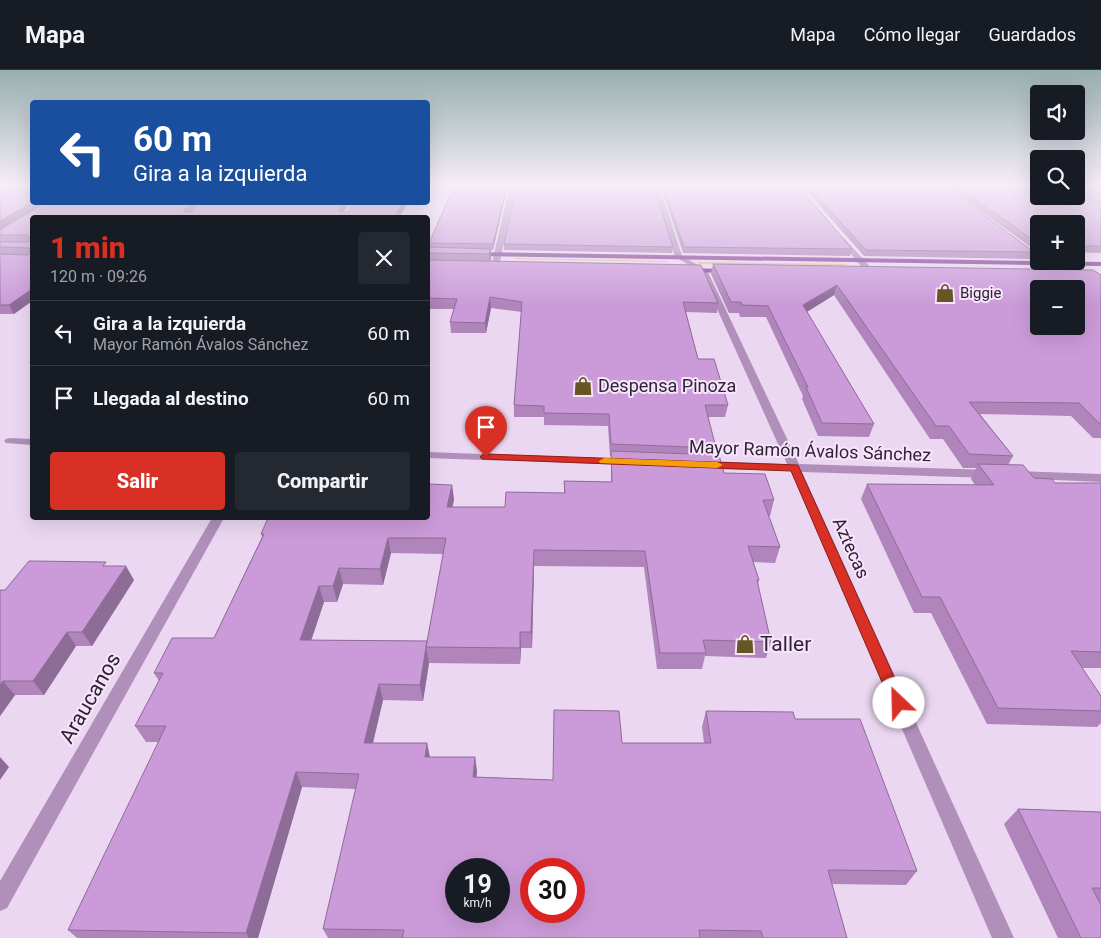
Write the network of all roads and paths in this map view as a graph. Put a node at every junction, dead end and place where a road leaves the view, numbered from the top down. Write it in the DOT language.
graph roads {
  1 [pos="504,225"];
  2 [pos="669,225"];
  3 [pos="835,230"];
  4 [pos="1016,242"];
  5 [pos="1030,252"];
  6 [pos="463,254"];
  7 [pos="498,254"];
  8 [pos="679,257"];
  9 [pos="860,260"];
  10 [pos="1030,261"];
  11 [pos="1085,263"];
  12 [pos="1101,264"];
  13 [pos="486,267"];
  14 [pos="495,267"];
  15 [pos="505,267"];
  16 [pos="683,270"];
  17 [pos="703,270"];
  18 [pos="1054,270"];
  19 [pos="732,271"];
  20 [pos="861,273"];
  21 [pos="871,273"];
  22 [pos="880,273"];
  23 [pos="1043,276"];
  24 [pos="1062,276"];
  25 [pos="1072,277"];
  26 [pos="10,441"];
  27 [pos="30,442"];
  28 [pos="430,455"];
  29 [pos="636,462"];
  30 [pos="695,464"];
  31 [pos="795,468"];
  32 [pos="1101,478"];
  33 [pos="217,520"];
  34 [pos="0,901"];
  35 [pos="1003,938"];
  1 -- 7 [label="street"];
  2 -- 8 [label="street"];
  3 -- 9 [label="street"];
  4 -- 5 [label="street"];
  6 -- 7 [label="main road"];
  7 -- 8 [label="main road"];
  7 -- 14 [label="street"];
  8 -- 9 [label="main road"];
  8 -- 17 [label="street"];
  9 -- 10 [label="main road"];
  9 -- 21 [label="street"];
  11 -- 12 [label="main road"];
  13 -- 14 [label="main road"];
  14 -- 15 [label="main road"];
  16 -- 17 [label="main road"];
  17 -- 19 [label="main road"];
  17 -- 31 [label="street, Aztecas"];
  18 -- 24 [label="street"];
  20 -- 21 [label="main road"];
  21 -- 22 [label="main road"];
  23 -- 24 [label="main road"];
  24 -- 25 [label="main road"];
  26 -- 27 [label="street"];
  28 -- 29 [label="street"];
  30 -- 31 [label="street, Mayor Ramón Ávalos Sánchez"];
  31 -- 32 [label="street, Mayor Ramón Ávalos Sánchez"];
  31 -- 35 [label="street, Aztecas"];
  33 -- 34 [label="street, Araucanos"];
}
